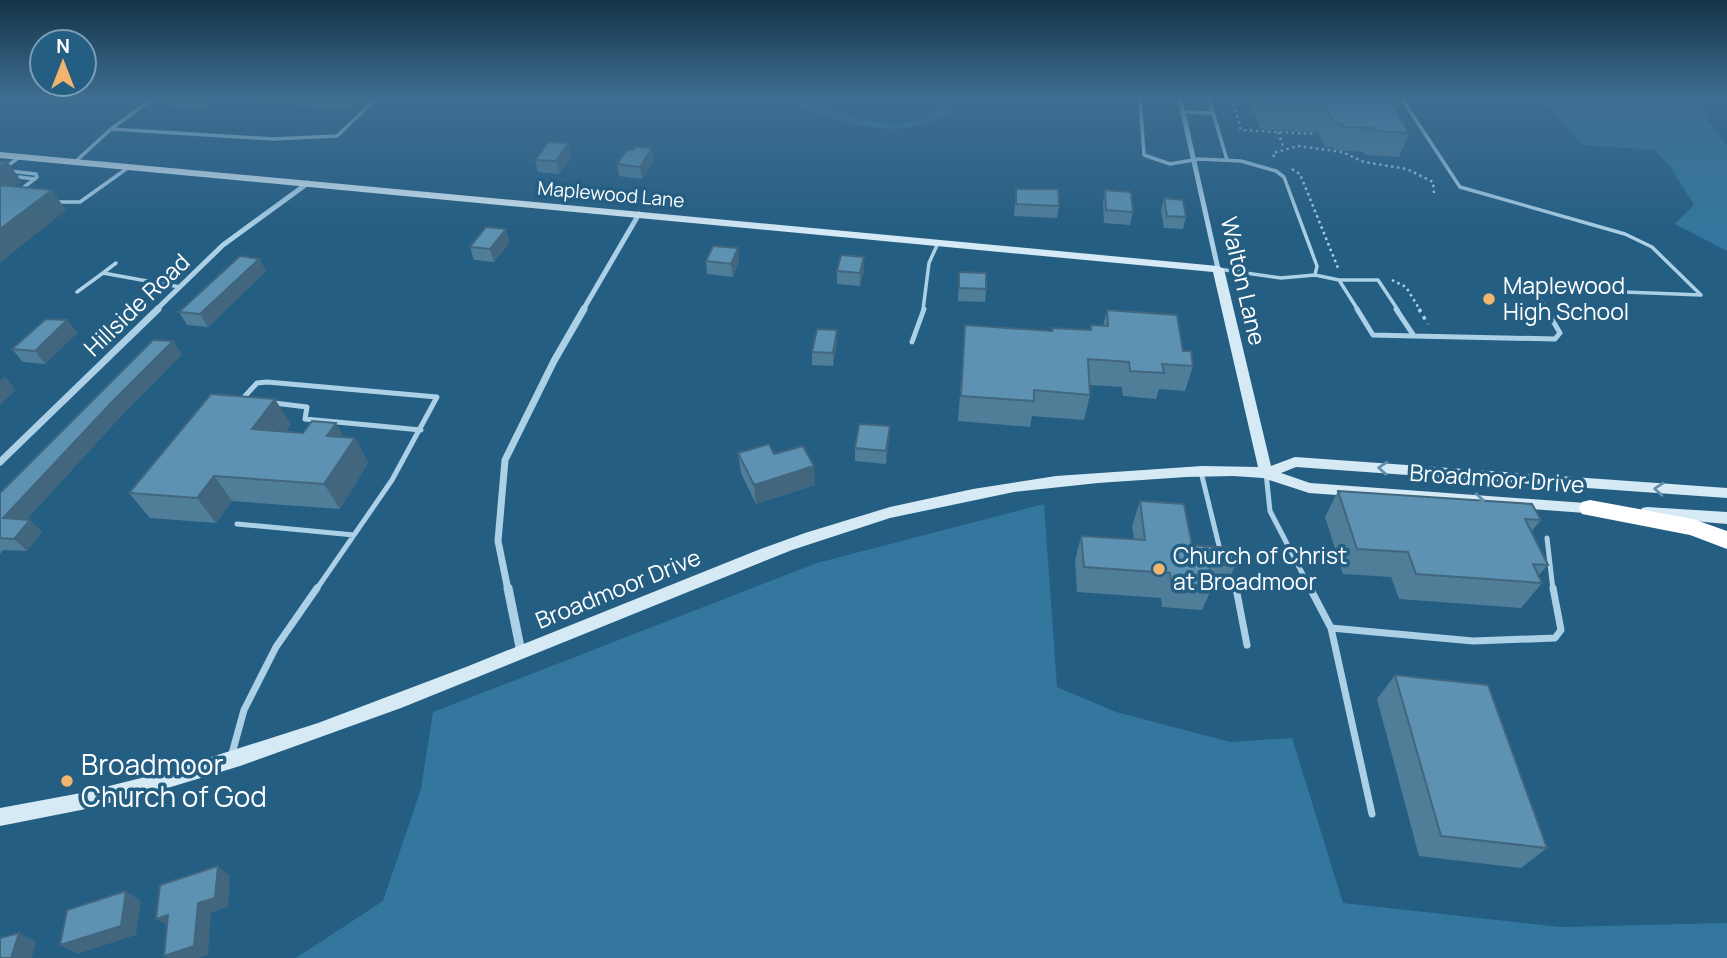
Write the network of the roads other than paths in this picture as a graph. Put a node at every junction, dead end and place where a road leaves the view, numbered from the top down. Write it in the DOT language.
graph roads {
  1 [pos="95,144"];
  2 [pos="1143,144"];
  3 [pos="1191,144"];
  4 [pos="1222,144"];
  5 [pos="1431,144"];
  6 [pos="0,155"];
  7 [pos="21,156"];
  8 [pos="1195,159"];
  9 [pos="1227,160"];
  10 [pos="76,161"];
  11 [pos="130,166"];
  12 [pos="1,172"];
  13 [pos="6,176"];
  14 [pos="19,177"];
  15 [pos="35,178"];
  16 [pos="308,183"];
  17 [pos="11,197"];
  18 [pos="47,201"];
  19 [pos="639,215"];
  20 [pos="938,243"];
  21 [pos="116,263"];
  22 [pos="1218,269"];
  23 [pos="103,274"];
  24 [pos="1315,275"];
  25 [pos="1339,280"];
  26 [pos="180,287"];
  27 [pos="77,292"];
  28 [pos="1414,336"];
  29 [pos="912,342"];
  30 [pos="260,401"];
  31 [pos="272,402"];
  32 [pos="421,430"];
  33 [pos="0,463"];
  34 [pos="1201,472"];
  35 [pos="1266,473"];
  36 [pos="1727,494"];
  37 [pos="1590,508"];
  38 [pos="1727,518"];
  39 [pos="237,524"];
  40 [pos="354,535"];
  41 [pos="1547,538"];
  42 [pos="1727,540"];
  43 [pos="1331,628"];
  44 [pos="1247,645"];
  45 [pos="522,652"];
  46 [pos="230,760"];
  47 [pos="1372,814"];
  48 [pos="0,817"];
  1 -- 10 [label="lane"];
  2 -- 8 [label="lane"];
  3 -- 8 [label="street, Walton Lane"];
  4 -- 9 [label="lane"];
  5 -- 28 [label="lane"];
  6 -- 7 [label="street, Maplewood Lane"];
  7 -- 10 [label="street, Maplewood Lane"];
  7 -- 12 [label="lane"];
  8 -- 9 [label="lane"];
  8 -- 22 [label="street, Walton Lane"];
  9 -- 24 [label="lane"];
  10 -- 11 [label="street, Maplewood Lane"];
  11 -- 16 [label="street, Maplewood Lane"];
  11 -- 18 [label="lane"];
  12 -- 13 [label="lane"];
  12 -- 15 [label="lane"];
  14 -- 15 [label="lane"];
  15 -- 17 [label="lane"];
  16 -- 19 [label="street, Maplewood Lane"];
  16 -- 26 [label="street, Hillside Road"];
  19 -- 20 [label="street, Maplewood Lane"];
  19 -- 45 [label="street"];
  20 -- 22 [label="street, Maplewood Lane"];
  20 -- 29 [label="lane"];
  21 -- 23 [label="lane"];
  22 -- 24 [label="lane"];
  22 -- 35 [label="street, Walton Lane"];
  23 -- 26 [label="lane"];
  23 -- 27 [label="lane"];
  24 -- 25 [label="lane"];
  25 -- 28 [label="lane"];
  25 -- 28 [label="lane"];
  26 -- 33 [label="street, Hillside Road"];
  30 -- 32 [label="lane"];
  31 -- 32 [label="lane"];
  32 -- 40 [label="lane"];
  34 -- 35 [label="street, Broadmoor Drive"];
  34 -- 44 [label="lane"];
  34 -- 45 [label="street, Broadmoor Drive"];
  36 -- 35 [label="street, Broadmoor Drive, one-way"];
  35 -- 37 [label="street, Broadmoor Drive, one-way"];
  35 -- 43 [label="lane"];
  37 -- 38 [label="street, Broadmoor Drive"];
  37 -- 42 [label="highway"];
  39 -- 40 [label="lane"];
  40 -- 46 [label="lane"];
  41 -- 43 [label="lane"];
  43 -- 47 [label="lane"];
  45 -- 46 [label="street, Broadmoor Drive"];
  46 -- 48 [label="street, Broadmoor Drive"];
}
